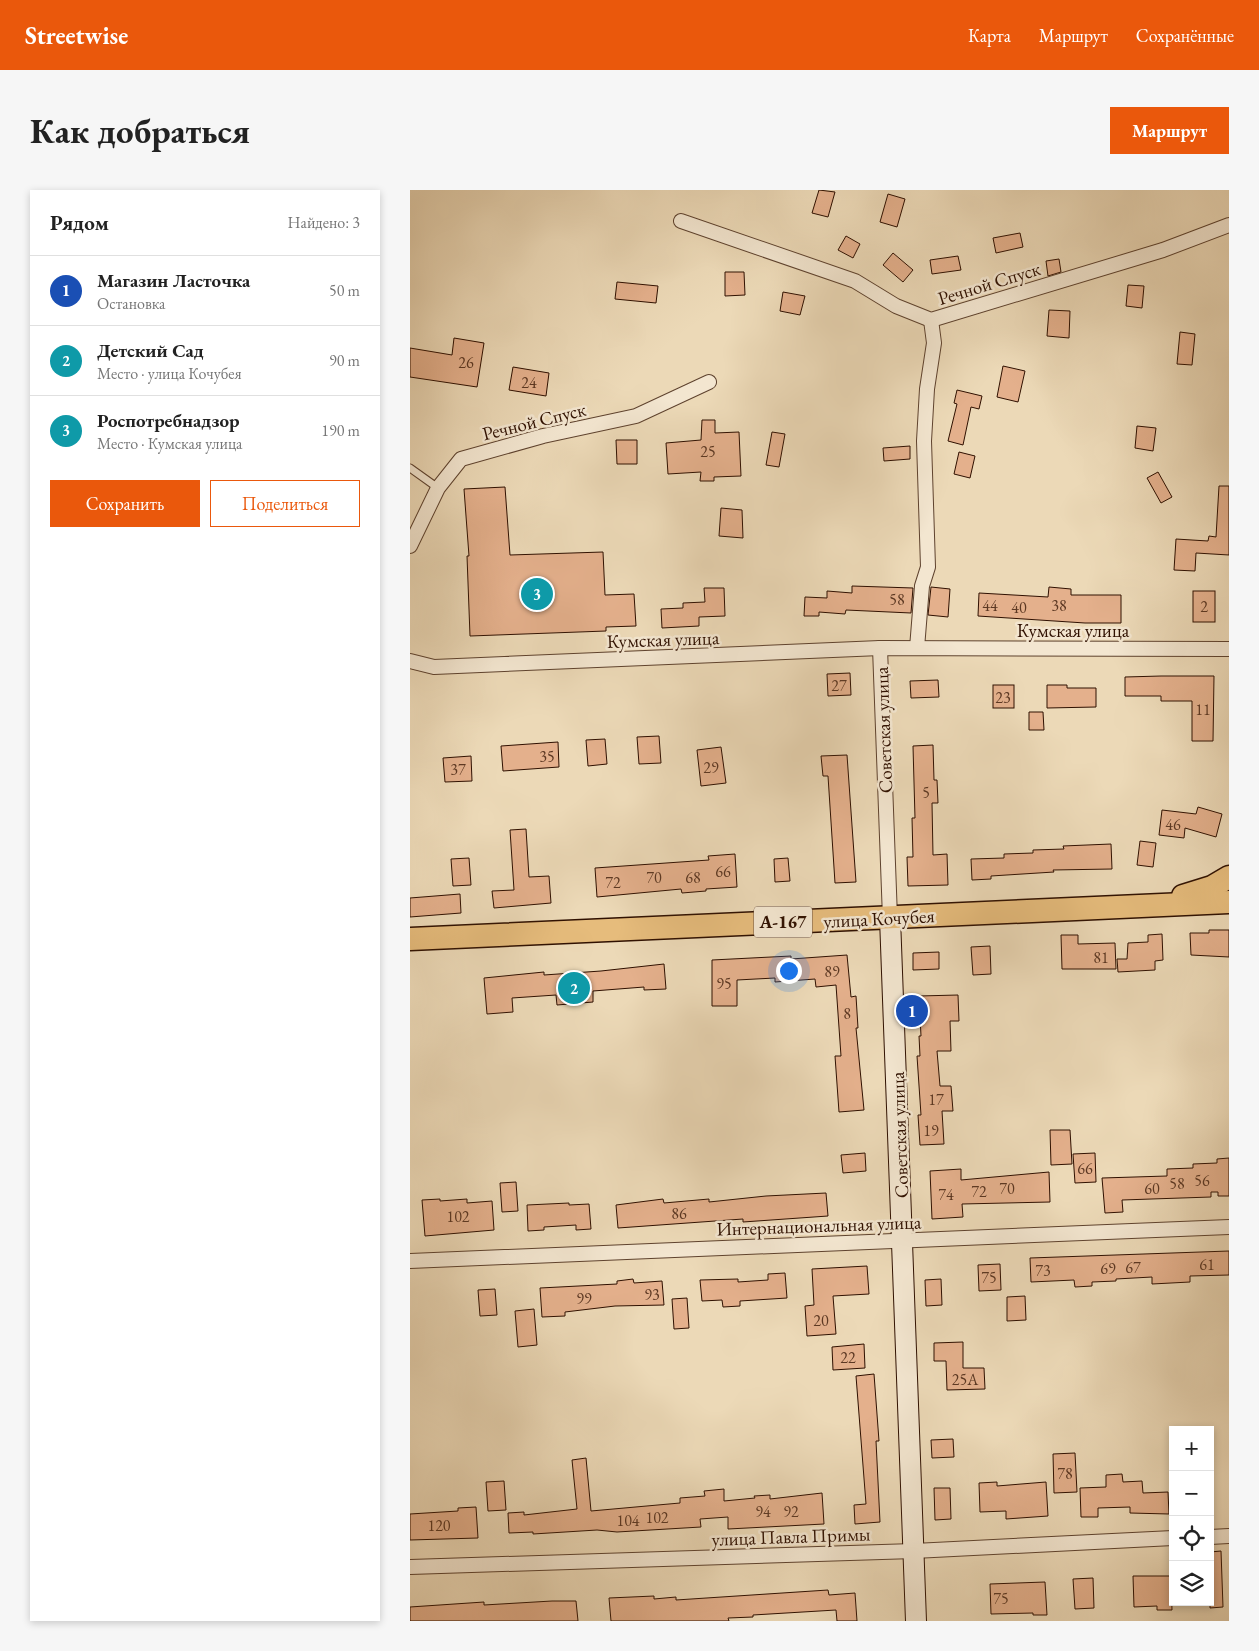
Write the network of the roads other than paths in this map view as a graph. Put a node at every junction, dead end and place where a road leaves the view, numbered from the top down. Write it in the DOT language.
graph roads {
  1 [pos="681,221"];
  2 [pos="1229,225"];
  3 [pos="931,320"];
  4 [pos="709,382"];
  5 [pos="410,468"];
  6 [pos="438,488"];
  7 [pos="410,546"];
  8 [pos="880,648"];
  9 [pos="918,648"];
  10 [pos="1229,649"];
  11 [pos="410,661"];
  12 [pos="1229,876"];
  13 [pos="1229,902"];
  14 [pos="1156,905"];
  15 [pos="890,918"];
  16 [pos="410,939"];
  17 [pos="1229,1227"];
  18 [pos="903,1240"];
  19 [pos="410,1261"];
  20 [pos="1229,1536"];
  21 [pos="1214,1537"];
  22 [pos="1169,1538"];
  23 [pos="914,1551"];
  24 [pos="410,1567"];
  25 [pos="916,1621"];
  1 -- 3 [label="street, Речной Спуск"];
  2 -- 3 [label="street, Речной Спуск"];
  3 -- 9 [label="street"];
  4 -- 6 [label="street, Речной Спуск"];
  5 -- 6 [label="lane"];
  6 -- 7 [label="street, Речной Спуск"];
  8 -- 9 [label="street, Кумская улица"];
  8 -- 11 [label="street, Кумская улица"];
  8 -- 15 [label="street, Советская улица"];
  9 -- 10 [label="street, Кумская улица"];
  12 -- 14 [label="main road, А-167"];
  13 -- 14 [label="main road, улица Кочубея"];
  14 -- 15 [label="main road, улица Кочубея / А-167"];
  15 -- 16 [label="main road, улица Кочубея / А-167"];
  15 -- 18 [label="street, Советская улица"];
  17 -- 18 [label="street, Интернациональная улица"];
  18 -- 19 [label="street, Интернациональная улица"];
  18 -- 23 [label="street, Советская улица"];
  20 -- 21 [label="street"];
  22 -- 23 [label="street, улица Павла Примы"];
  23 -- 24 [label="street, улица Павла Примы"];
  23 -- 25 [label="street, Советская улица"];
}
